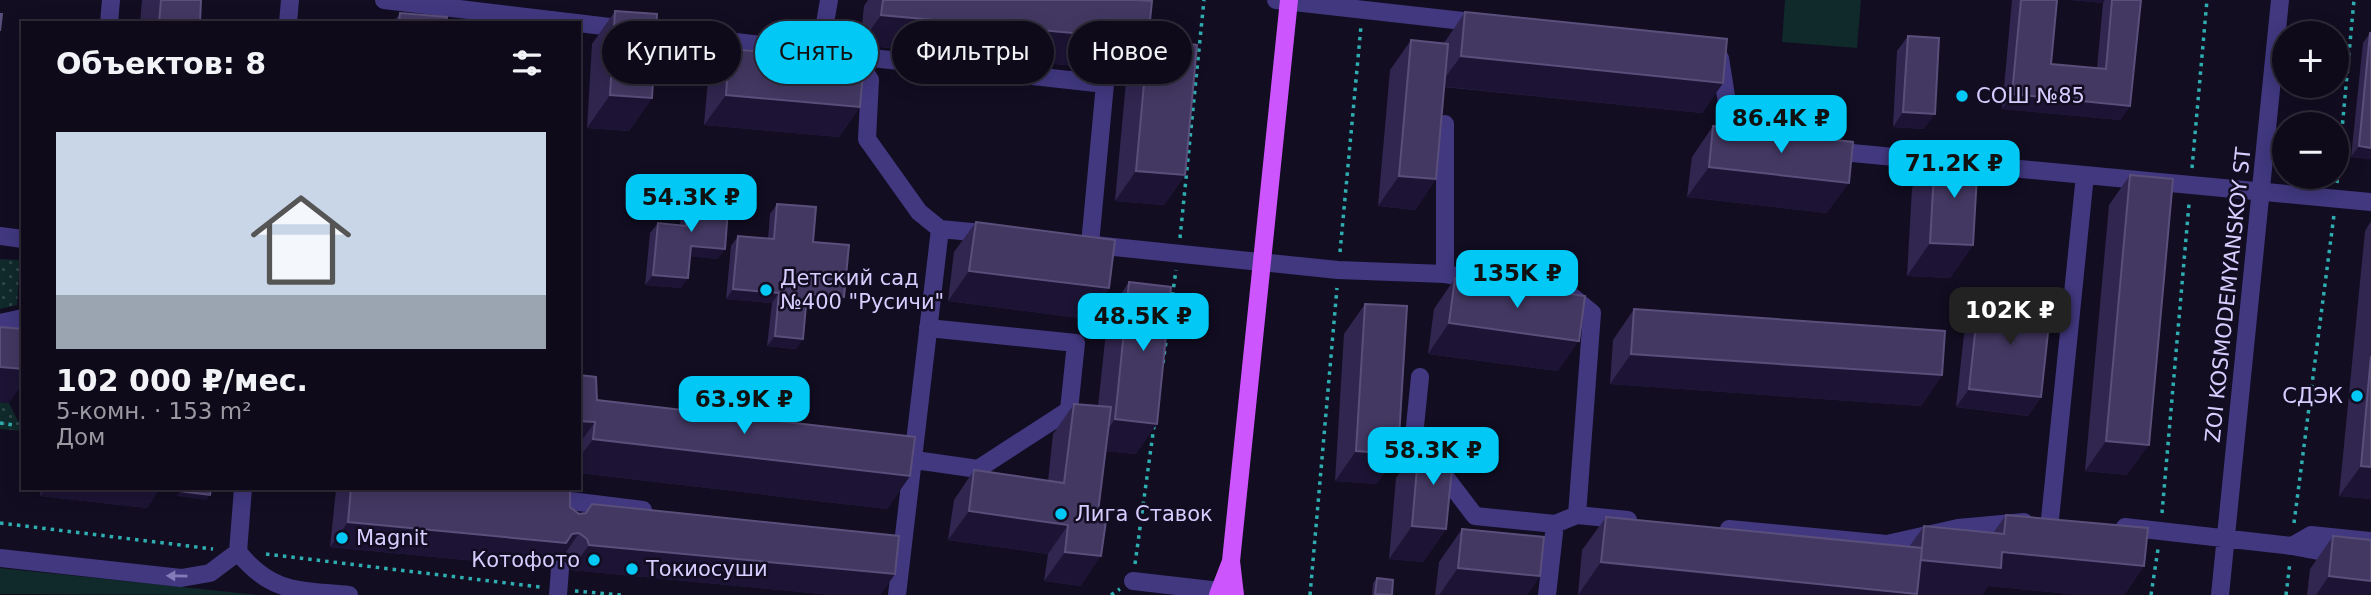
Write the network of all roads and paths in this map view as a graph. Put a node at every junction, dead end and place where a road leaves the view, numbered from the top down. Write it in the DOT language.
graph roads {
  1 [pos="111,0"];
  2 [pos="290,0"];
  3 [pos="384,0"];
  4 [pos="829,0"];
  5 [pos="1203,0"];
  6 [pos="1276,0"];
  7 [pos="1289,0"];
  8 [pos="2207,0"];
  9 [pos="2280,0"];
  10 [pos="2354,0"];
  11 [pos="1363,10"];
  12 [pos="470,15"];
  13 [pos="109,21"];
  14 [pos="288,21"];
  15 [pos="527,21"];
  16 [pos="825,21"];
  17 [pos="1500,25"];
  18 [pos="581,27"];
  19 [pos="755,45"];
  20 [pos="1705,47"];
  21 [pos="878,58"];
  22 [pos="870,84"];
  23 [pos="1445,124"];
  24 [pos="1760,144"];
  25 [pos="1814,149"];
  26 [pos="2085,175"];
  27 [pos="2191,184"];
  28 [pos="2262,190"];
  29 [pos="2336,198"];
  30 [pos="2371,202"];
  31 [pos="940,229"];
  32 [pos="0,236"];
  33 [pos="1008,236"];
  34 [pos="21,239"];
  35 [pos="1179,254"];
  36 [pos="1262,260"];
  37 [pos="1338,270"];
  38 [pos="1445,274"];
  39 [pos="21,318"];
  40 [pos="0,323"];
  41 [pos="928,328"];
  42 [pos="1161,376"];
  43 [pos="1420,377"];
  44 [pos="1156,417"];
  45 [pos="0,423"];
  46 [pos="13,425"];
  47 [pos="884,456"];
  48 [pos="911,460"];
  49 [pos="243,490"];
  50 [pos="525,495"];
  51 [pos="660,512"];
  52 [pos="1577,515"];
  53 [pos="1644,521"];
  54 [pos="0,523"];
  55 [pos="1555,524"];
  56 [pos="2105,525"];
  57 [pos="1712,528"];
  58 [pos="2161,531"];
  59 [pos="2225,539"];
  60 [pos="2371,541"];
  61 [pos="2292,546"];
  62 [pos="238,552"];
  63 [pos="0,558"];
  64 [pos="2371,561"];
  65 [pos="560,569"];
  66 [pos="1133,581"];
  67 [pos="558,592"];
  68 [pos="1224,594"];
  69 [pos="349,595"];
  70 [pos="621,595"];
  71 [pos="897,595"];
  72 [pos="1310,595"];
  73 [pos="1548,595"];
  74 [pos="2151,595"];
  75 [pos="2220,595"];
  76 [pos="2286,595"];
  1 -- 13 [label="street"];
  2 -- 14 [label="street"];
  3 -- 12 [label="street"];
  4 -- 16 [label="street"];
  5 -- 35 [label="path"];
  6 -- 7 [label="street"];
  7 -- 11 [label="street"];
  7 -- 36 [label="main road"];
  8 -- 27 [label="path"];
  9 -- 28 [label="street, ZOI KOSMODEMYANSKOY ST"];
  10 -- 29 [label="path"];
  11 -- 17 [label="street"];
  11 -- 37 [label="path"];
  12 -- 15 [label="street"];
  18 -- 19 [label="street"];
  20 -- 24 [label="street"];
  21 -- 35 [label="street"];
  22 -- 31 [label="street"];
  23 -- 38 [label="street"];
  25 -- 26 [label="street"];
  26 -- 27 [label="street"];
  26 -- 57 [label="street"];
  27 -- 28 [label="street"];
  27 -- 58 [label="path"];
  28 -- 29 [label="street"];
  28 -- 59 [label="street, ZOI KOSMODEMYANSKOY ST"];
  29 -- 30 [label="street"];
  29 -- 61 [label="path"];
  31 -- 33 [label="street"];
  31 -- 41 [label="street"];
  32 -- 34 [label="street"];
  35 -- 36 [label="street"];
  35 -- 42 [label="path"];
  36 -- 37 [label="street"];
  36 -- 68 [label="main road"];
  37 -- 38 [label="street"];
  37 -- 72 [label="path"];
  38 -- 52 [label="street"];
  39 -- 40 [label="street"];
  41 -- 48 [label="street"];
  41 -- 48 [label="street"];
  43 -- 55 [label="street"];
  44 -- 66 [label="path"];
  45 -- 46 [label="path"];
  47 -- 48 [label="street"];
  48 -- 71 [label="street"];
  49 -- 62 [label="street"];
  50 -- 51 [label="street"];
  52 -- 53 [label="street"];
  52 -- 55 [label="street"];
  54 -- 62 [label="path"];
  55 -- 73 [label="street"];
  56 -- 58 [label="street"];
  58 -- 59 [label="street"];
  58 -- 74 [label="path"];
  59 -- 61 [label="street"];
  59 -- 75 [label="street, ZOI KOSMODEMYANSKOY ST"];
  60 -- 61 [label="street"];
  61 -- 64 [label="street"];
  61 -- 76 [label="path"];
  62 -- 63 [label="street, one-way"];
  62 -- 67 [label="path"];
  62 -- 69 [label="street"];
  65 -- 67 [label="street"];
  66 -- 68 [label="street"];
  67 -- 70 [label="path"];
}
